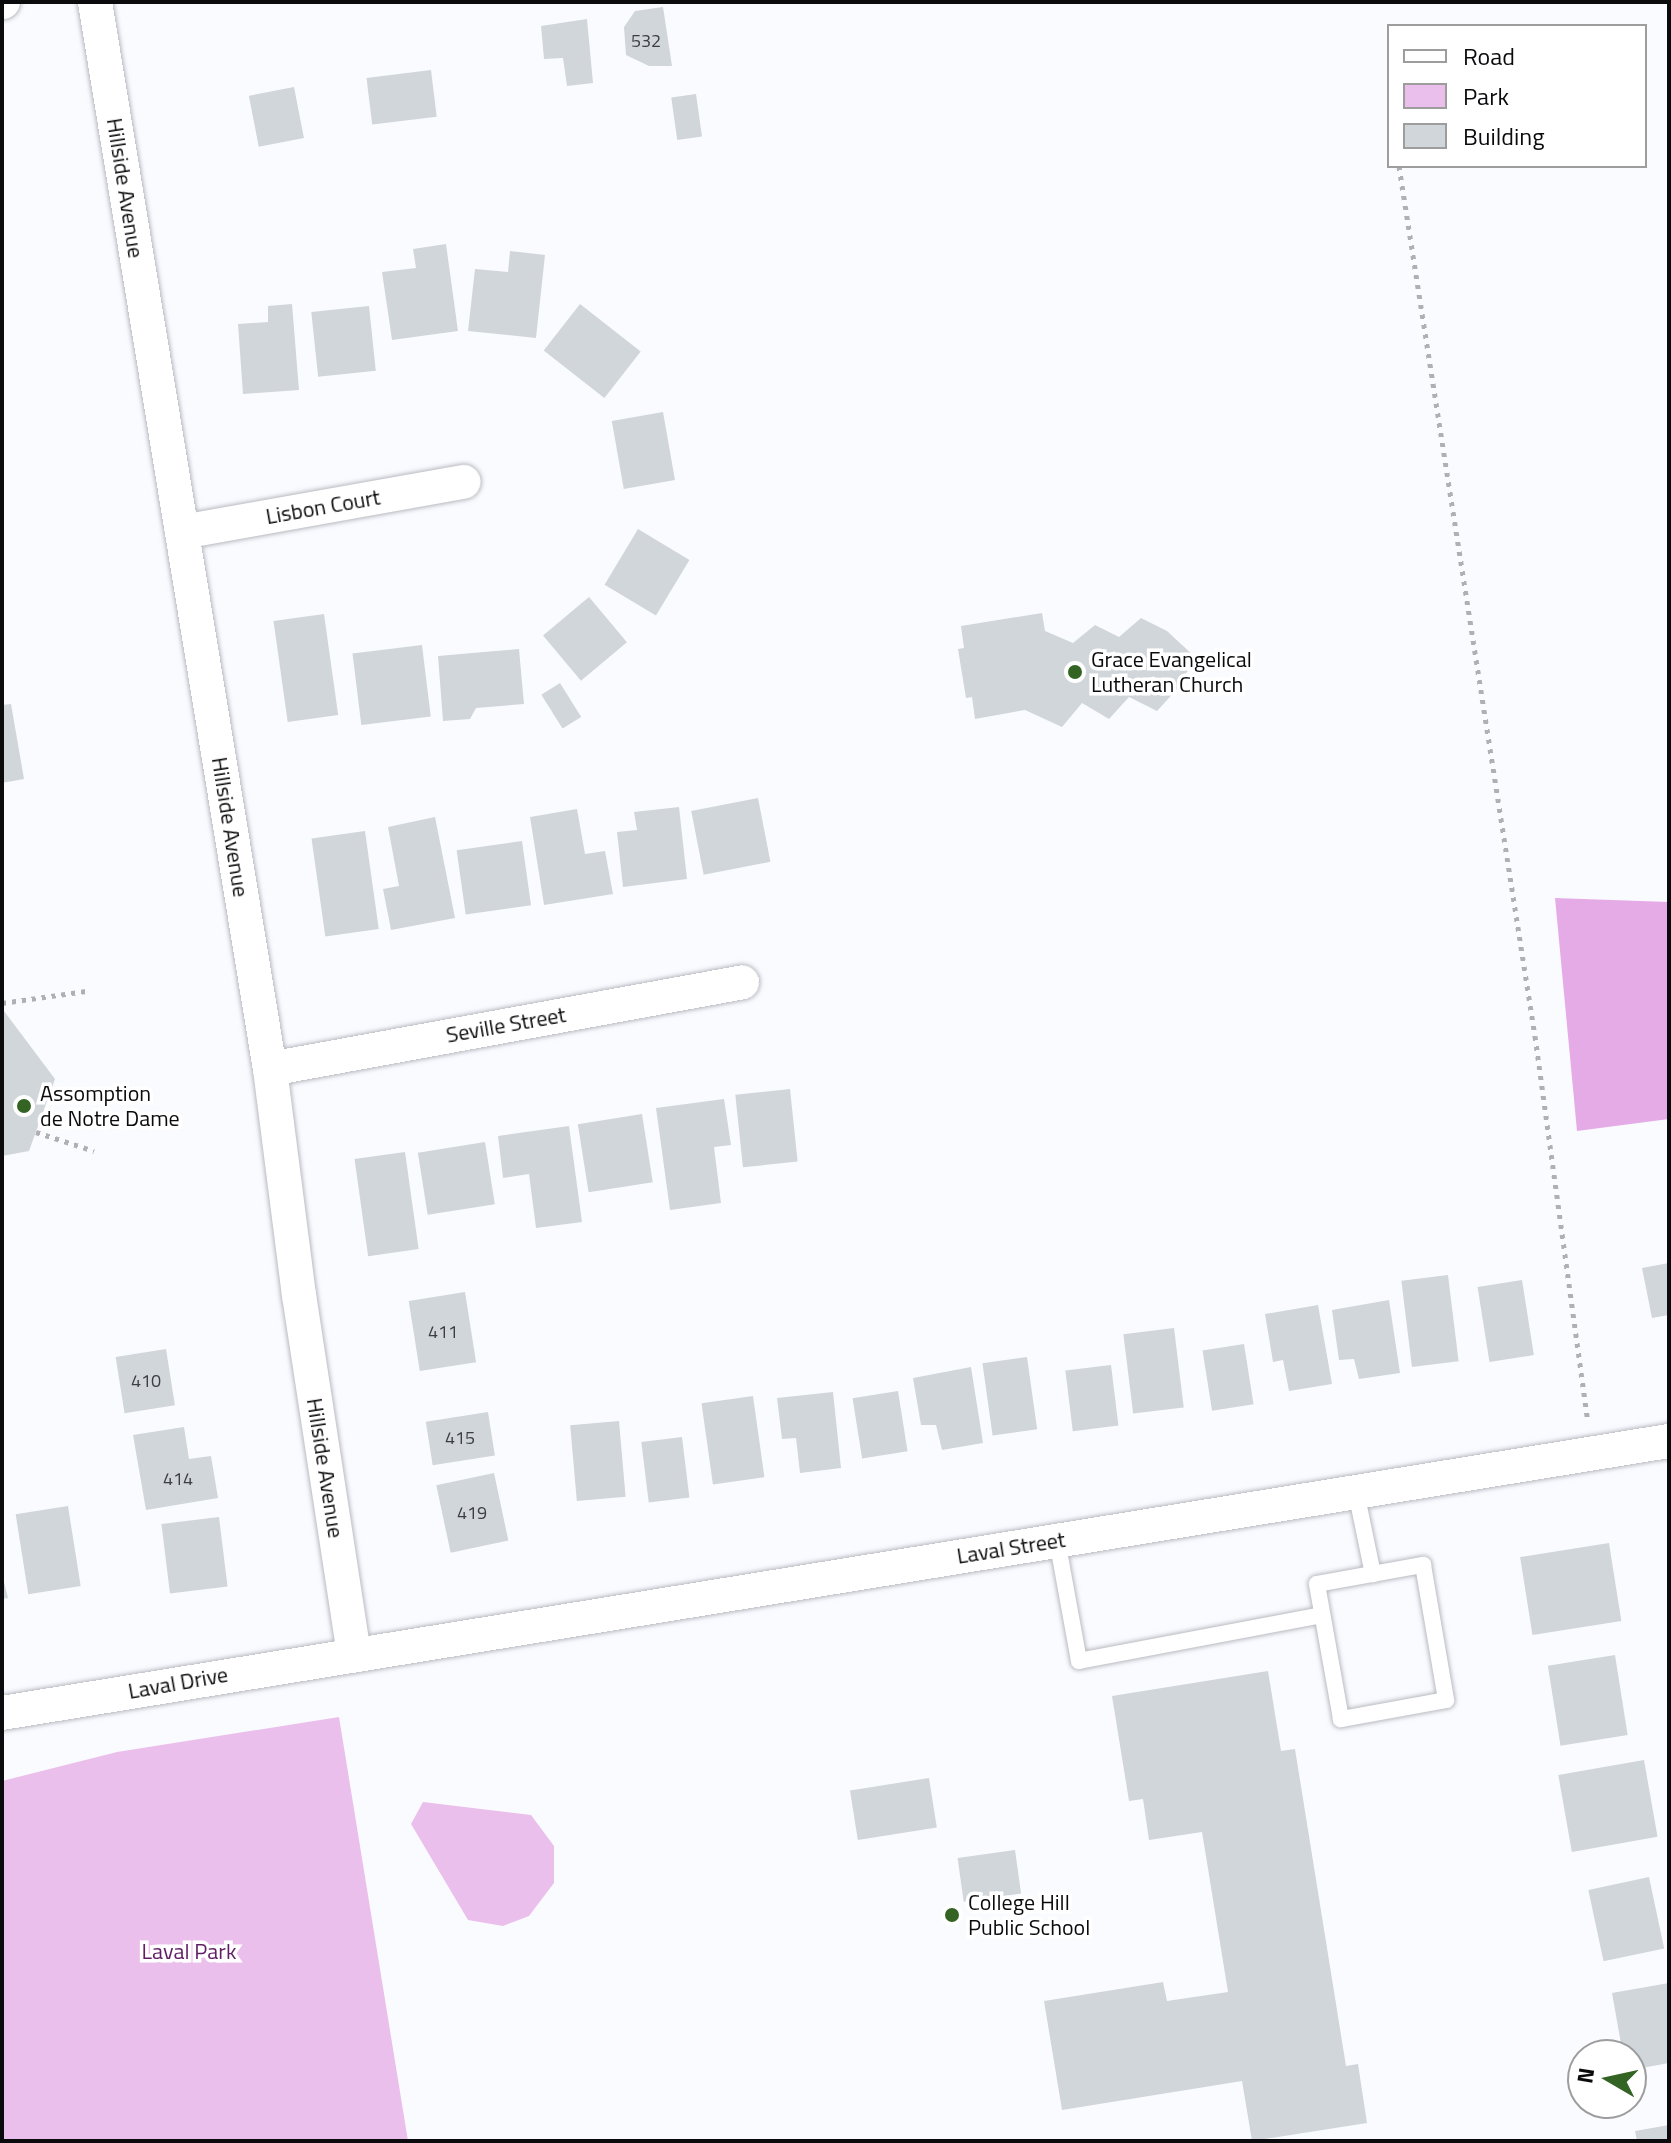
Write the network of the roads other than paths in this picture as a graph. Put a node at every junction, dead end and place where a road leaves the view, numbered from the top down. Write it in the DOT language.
graph roads {
  1 [pos="95,2"];
  2 [pos="464,482"];
  3 [pos="182,532"];
  4 [pos="742,982"];
  5 [pos="270,1069"];
  6 [pos="1669,1441"];
  7 [pos="1356,1492"];
  8 [pos="1057,1540"];
  9 [pos="1373,1574"];
  10 [pos="1322,1615"];
  11 [pos="354,1654"];
  12 [pos="2,1713"];
  1 -- 3 [label="street, Hillside Avenue"];
  2 -- 3 [label="street, Lisbon Court"];
  3 -- 5 [label="street, Hillside Avenue"];
  4 -- 5 [label="street, Seville Street"];
  5 -- 11 [label="street, Hillside Avenue"];
  6 -- 7 [label="street, Laval Street"];
  7 -- 8 [label="street, Laval Street"];
  7 -- 9 [label="lane"];
  8 -- 10 [label="lane"];
  8 -- 11 [label="street, Laval Street"];
  9 -- 10 [label="lane"];
  9 -- 10 [label="lane"];
  11 -- 12 [label="street, Laval Drive"];
}
